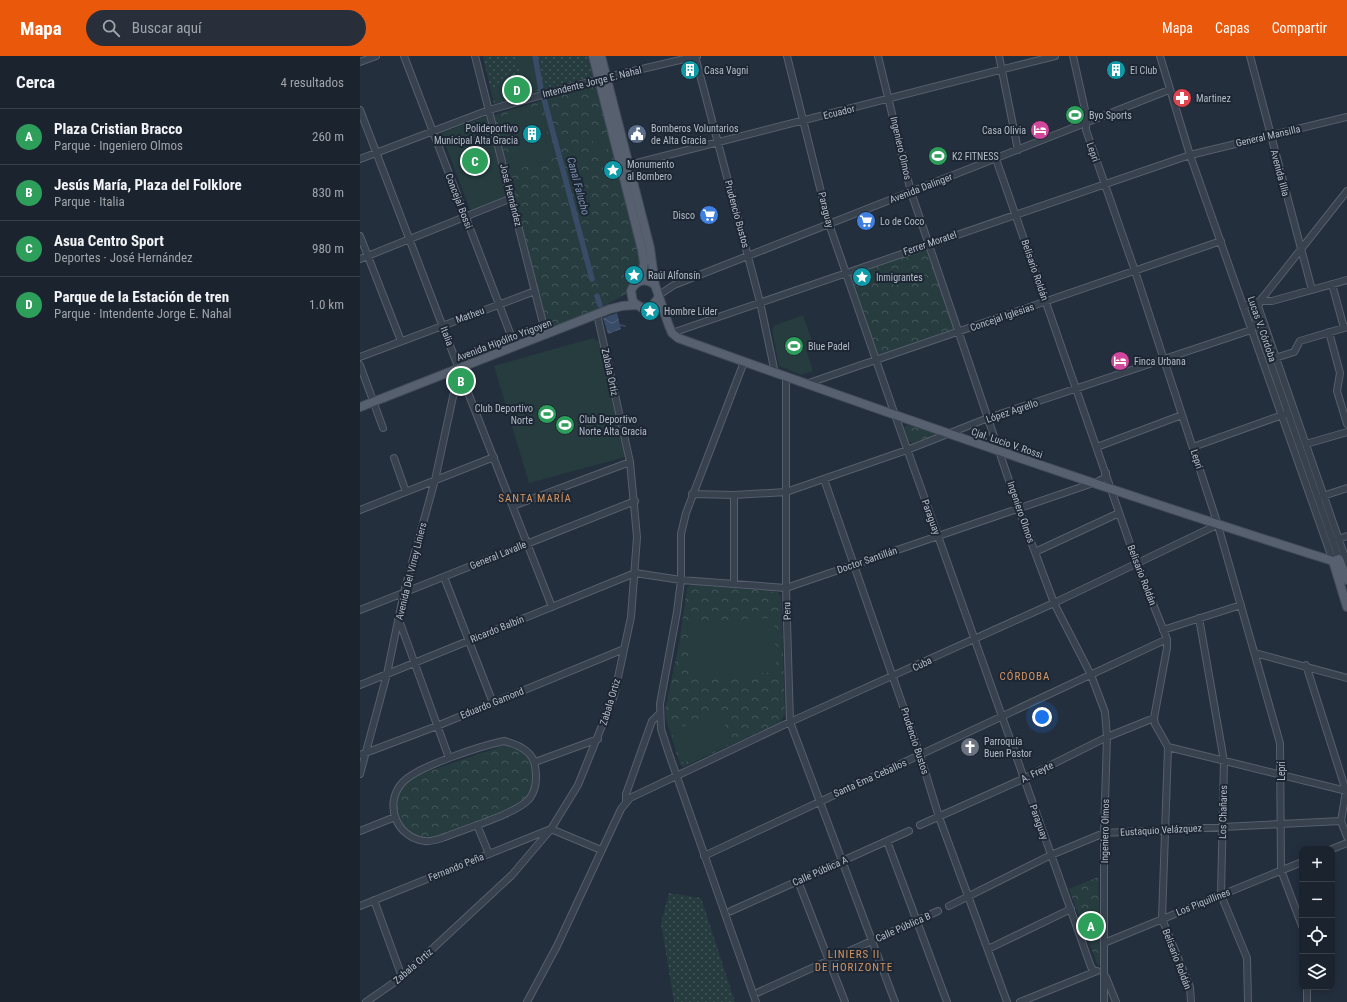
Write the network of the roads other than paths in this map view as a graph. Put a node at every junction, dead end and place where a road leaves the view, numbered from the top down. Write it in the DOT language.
graph roads {
  1 [pos="376,56"];
  2 [pos="404,56"];
  3 [pos="475,56"];
  4 [pos="593,56"];
  5 [pos="601,56"];
  6 [pos="696,56"];
  7 [pos="787,56"];
  8 [pos="878,56"];
  9 [pos="999,56"];
  10 [pos="1055,56"];
  11 [pos="1073,56"];
  12 [pos="1160,56"];
  13 [pos="1250,56"];
  14 [pos="360,62"];
  15 [pos="1002,70"];
  16 [pos="603,78"];
  17 [pos="1169,90"];
  18 [pos="890,99"];
  19 [pos="360,110"];
  20 [pos="489,110"];
  21 [pos="1347,117"];
  22 [pos="804,121"];
  23 [pos="1087,124"];
  24 [pos="433,131"];
  25 [pos="1270,136"];
  26 [pos="717,142"];
  27 [pos="1018,150"];
  28 [pos="377,153"];
  29 [pos="1190,155"];
  30 [pos="360,159"];
  31 [pos="996,159"];
  32 [pos="626,166"];
  33 [pos="1104,183"];
  34 [pos="1347,191"];
  35 [pos="911,192"];
  36 [pos="512,198"];
  37 [pos="1015,214"];
  38 [pos="466,218"];
  39 [pos="829,224"];
  40 [pos="360,236"];
  41 [pos="410,239"];
  42 [pos="1221,242"];
  43 [pos="929,243"];
  44 [pos="1300,251"];
  45 [pos="368,256"];
  46 [pos="748,256"];
  47 [pos="360,259"];
  48 [pos="1135,271"];
  49 [pos="845,272"];
  50 [pos="641,280"];
  51 [pos="1347,280"];
  52 [pos="1332,284"];
  53 [pos="674,285"];
  54 [pos="656,286"];
  55 [pos="1312,290"];
  56 [pos="534,291"];
  57 [pos="630,296"];
  58 [pos="659,296"];
  59 [pos="1260,301"];
  60 [pos="760,302"];
  61 [pos="1046,302"];
  62 [pos="500,304"];
  63 [pos="636,305"];
  64 [pos="1243,306"];
  65 [pos="650,307"];
  66 [pos="610,309"];
  67 [pos="597,314"];
  68 [pos="1256,321"];
  69 [pos="443,325"];
  70 [pos="1346,328"];
  71 [pos="670,329"];
  72 [pos="1251,330"];
  73 [pos="959,331"];
  74 [pos="1329,332"];
  75 [pos="546,335"];
  76 [pos="401,341"];
  77 [pos="515,346"];
  78 [pos="360,357"];
  79 [pos="1275,358"];
  80 [pos="1164,359"];
  81 [pos="877,361"];
  82 [pos="744,362"];
  83 [pos="360,365"];
  84 [pos="459,367"];
  85 [pos="775,373"];
  86 [pos="786,377"];
  87 [pos="806,384"];
  88 [pos="1077,388"];
  89 [pos="374,401"];
  90 [pos="360,407"];
  91 [pos="1288,413"];
  92 [pos="1182,415"];
  93 [pos="895,416"];
  94 [pos="988,418"];
  95 [pos="1347,424"];
  96 [pos="384,428"];
  97 [pos="1347,432"];
  98 [pos="950,434"];
  99 [pos="1306,444"];
  100 [pos="1097,446"];
  101 [pos="1193,447"];
  102 [pos="907,450"];
  103 [pos="1000,450"];
  104 [pos="494,457"];
  105 [pos="394,458"];
  106 [pos="630,462"];
  107 [pos="1106,473"];
  108 [pos="824,479"];
  109 [pos="435,480"];
  110 [pos="1092,483"];
  111 [pos="1347,488"];
  112 [pos="1112,490"];
  113 [pos="406,492"];
  114 [pos="786,492"];
  115 [pos="692,494"];
  116 [pos="734,495"];
  117 [pos="1323,496"];
  118 [pos="635,501"];
  119 [pos="513,506"];
  120 [pos="1018,507"];
  121 [pos="360,510"];
  122 [pos="1119,513"];
  123 [pos="1217,525"];
  124 [pos="937,535"];
  125 [pos="1347,536"];
  126 [pos="1338,539"];
  127 [pos="528,543"];
  128 [pos="1035,552"];
  129 [pos="1336,560"];
  130 [pos="1347,563"];
  131 [pos="1137,564"];
  132 [pos="855,565"];
  133 [pos="635,573"];
  134 [pos="444,577"];
  135 [pos="681,580"];
  136 [pos="1347,580"];
  137 [pos="734,584"];
  138 [pos="786,588"];
  139 [pos="404,592"];
  140 [pos="1054,603"];
  141 [pos="1241,605"];
  142 [pos="552,607"];
  143 [pos="1347,607"];
  144 [pos="360,610"];
  145 [pos="1199,618"];
  146 [pos="399,620"];
  147 [pos="1163,630"];
  148 [pos="974,638"];
  149 [pos="1167,639"];
  150 [pos="469,641"];
  151 [pos="624,649"];
  152 [pos="1255,653"];
  153 [pos="415,663"];
  154 [pos="1306,665"];
  155 [pos="387,674"];
  156 [pos="1091,675"];
  157 [pos="893,677"];
  158 [pos="1347,678"];
  159 [pos="360,685"];
  160 [pos="492,703"];
  161 [pos="659,714"];
  162 [pos="1001,717"];
  163 [pos="1154,718"];
  164 [pos="790,722"];
  165 [pos="437,726"];
  166 [pos="1108,737"];
  167 [pos="598,739"];
  168 [pos="1168,747"];
  169 [pos="363,754"];
  170 [pos="920,755"];
  171 [pos="449,758"];
  172 [pos="1224,761"];
  173 [pos="535,762"];
  174 [pos="360,774"];
  175 [pos="1280,776"];
  176 [pos="676,777"];
  177 [pos="1024,779"];
  178 [pos="1346,791"];
  179 [pos="819,801"];
  180 [pos="626,802"];
  181 [pos="939,817"];
  182 [pos="395,818"];
  183 [pos="1341,821"];
  184 [pos="1281,824"];
  185 [pos="477,825"];
  186 [pos="920,826"];
  187 [pos="1223,826"];
  188 [pos="551,829"];
  189 [pos="1164,829"];
  190 [pos="360,831"];
  191 [pos="909,831"];
  192 [pos="1104,833"];
  193 [pos="1347,837"];
  194 [pos="887,841"];
  195 [pos="1347,843"];
  196 [pos="1335,848"];
  197 [pos="601,850"];
  198 [pos="489,854"];
  199 [pos="1052,855"];
  200 [pos="704,856"];
  201 [pos="842,861"];
  202 [pos="1299,863"];
  203 [pos="1281,870"];
  204 [pos="798,881"];
  205 [pos="1221,895"];
  206 [pos="969,897"];
  207 [pos="374,900"];
  208 [pos="360,906"];
  209 [pos="949,906"];
  210 [pos="1070,909"];
  211 [pos="731,911"];
  212 [pos="938,911"];
  213 [pos="1299,918"];
  214 [pos="1162,919"];
  215 [pos="916,920"];
  216 [pos="872,941"];
  217 [pos="1104,943"];
  218 [pos="988,949"];
  219 [pos="829,960"];
  220 [pos="1094,971"];
  221 [pos="1104,972"];
  222 [pos="402,977"];
  223 [pos="1307,990"];
  224 [pos="759,992"];
  225 [pos="366,1002"];
  226 [pos="527,1002"];
  227 [pos="756,1002"];
  228 [pos="845,1002"];
  229 [pos="895,1002"];
  230 [pos="947,1002"];
  231 [pos="1007,1002"];
  232 [pos="1020,1002"];
  233 [pos="1104,1002"];
  234 [pos="1116,1002"];
  235 [pos="1191,1002"];
  236 [pos="1248,1002"];
  237 [pos="1307,1002"];
  1 -- 14 [label="street"];
  2 -- 24 [label="street, Concejal Bossi"];
  3 -- 20 [label="street, José Hernández"];
  4 -- 16 [label="main road"];
  5 -- 16 [label="main road"];
  6 -- 16 [label="street, Intendente Jorge E. Nahal"];
  6 -- 26 [label="street, Prudencio Bustos"];
  7 -- 22 [label="street, Paraguay"];
  8 -- 18 [label="street, Ingeniero Olmos"];
  9 -- 15 [label="street"];
  10 -- 15 [label="street, Ecuador"];
  11 -- 23 [label="street, Lepri"];
  12 -- 17 [label="street, Lucas V. Córdoba"];
  13 -- 25 [label="street, Avenida Illia"];
  15 -- 18 [label="street, Ecuador"];
  15 -- 27 [label="street"];
  16 -- 20 [label="street, Intendente Jorge E. Nahal"];
  16 -- 32 [label="main road"];
  17 -- 23 [label="street, Avenida Dalinger"];
  17 -- 29 [label="street, Lucas V. Córdoba"];
  18 -- 22 [label="street, Ecuador"];
  18 -- 35 [label="street, Ingeniero Olmos"];
  19 -- 28 [label="street, Italia"];
  20 -- 24 [label="street, Intendente Jorge E. Nahal"];
  20 -- 36 [label="street, José Hernández"];
  21 -- 25 [label="street, General Mansilla"];
  22 -- 26 [label="street, Ecuador"];
  22 -- 39 [label="street, Paraguay"];
  23 -- 27 [label="street, Avenida Dalinger"];
  23 -- 33 [label="street, Lepri"];
  24 -- 28 [label="street, Intendente Jorge E. Nahal"];
  24 -- 38 [label="street, Concejal Bossi"];
  25 -- 29 [label="street, General Mansilla"];
  25 -- 44 [label="street, Avenida Illia"];
  26 -- 32 [label="street, Ecuador"];
  26 -- 46 [label="street, Prudencio Bustos"];
  27 -- 31 [label="street, Avenida Dalinger"];
  28 -- 30 [label="street, Intendente Jorge E. Nahal"];
  28 -- 41 [label="street, Italia"];
  29 -- 33 [label="street, Ferrer Moratel"];
  29 -- 42 [label="street, Lucas V. Córdoba"];
  31 -- 35 [label="street, Avenida Dalinger"];
  31 -- 37 [label="street, Belisario Roldán"];
  32 -- 50 [label="main road"];
  32 -- 54 [label="main road"];
  33 -- 37 [label="street, Ferrer Moratel"];
  33 -- 48 [label="street, Lepri"];
  34 -- 44 [label="street"];
  35 -- 39 [label="street, Avenida Dalinger"];
  35 -- 43 [label="street, Ingeniero Olmos"];
  36 -- 38 [label="street"];
  36 -- 56 [label="street, José Hernández"];
  37 -- 43 [label="street, Ferrer Moratel"];
  37 -- 61 [label="street, Belisario Roldán"];
  38 -- 41 [label="street"];
  38 -- 62 [label="street, Concejal Bossi"];
  39 -- 46 [label="street, Avenida Dalinger"];
  39 -- 49 [label="street, Paraguay"];
  40 -- 45 [label="street"];
  41 -- 45 [label="street"];
  41 -- 69 [label="street, Italia"];
  42 -- 48 [label="street, Concejal Iglesias"];
  42 -- 64 [label="street, Lucas V. Córdoba"];
  43 -- 49 [label="street, Ferrer Moratel"];
  43 -- 73 [label="street, Ingeniero Olmos"];
  44 -- 55 [label="street, Avenida Illia"];
  44 -- 59 [label="street"];
  45 -- 47 [label="street"];
  45 -- 76 [label="street"];
  46 -- 53 [label="street, Avenida Dalinger"];
  46 -- 60 [label="street, Prudencio Bustos"];
  48 -- 61 [label="street, Concejal Iglesias"];
  48 -- 80 [label="street, Lepri"];
  49 -- 60 [label="street, Ferrer Moratel"];
  49 -- 81 [label="street, Paraguay"];
  50 -- 54 [label="main road"];
  50 -- 57 [label="main road"];
  51 -- 52 [label="street"];
  52 -- 55 [label="street"];
  52 -- 70 [label="street"];
  53 -- 54 [label="street, Avenida Dalinger"];
  53 -- 58 [label="street, Avenida Dalinger"];
  54 -- 58 [label="main road"];
  55 -- 59 [label="street"];
  56 -- 62 [label="street, Matheu"];
  56 -- 75 [label="street, José Hernández"];
  57 -- 63 [label="main road"];
  57 -- 66 [label="main road, Avenida Hipólito Yrigoyen"];
  58 -- 65 [label="main road"];
  58 -- 71 [label="main road"];
  59 -- 64 [label="street"];
  59 -- 68 [label="street, Lucas V. Córdoba"];
  59 -- 79 [label="street"];
  60 -- 71 [label="street, Ferrer Moratel"];
  60 -- 85 [label="street, Prudencio Bustos"];
  61 -- 73 [label="street, Concejal Iglesias"];
  61 -- 88 [label="street, Belisario Roldán"];
  62 -- 69 [label="street, Matheu"];
  62 -- 77 [label="street, Concejal Bossi"];
  63 -- 65 [label="main road"];
  63 -- 66 [label="main road, Avenida Hipólito Yrigoyen"];
  64 -- 72 [label="street, Lucas V. Córdoba"];
  65 -- 71 [label="main road"];
  66 -- 67 [label="main road, Avenida Hipólito Yrigoyen"];
  67 -- 75 [label="main road, Avenida Hipólito Yrigoyen"];
  67 -- 106 [label="street, Zabala Ortiz"];
  68 -- 72 [label="street"];
  68 -- 91 [label="street, Lucas V. Córdoba"];
  69 -- 76 [label="street, Matheu"];
  69 -- 84 [label="street, Italia"];
  70 -- 74 [label="street"];
  71 -- 82 [label="main road, Cjal. Lucio V. Rossi"];
  72 -- 80 [label="street, López Agrello"];
  72 -- 91 [label="street, Lucas V. Córdoba"];
  73 -- 81 [label="street, Concejal Iglesias"];
  73 -- 94 [label="street, Ingeniero Olmos"];
  74 -- 79 [label="street"];
  74 -- 95 [label="street"];
  75 -- 77 [label="main road, Avenida Hipólito Yrigoyen"];
  76 -- 78 [label="street, Matheu"];
  77 -- 84 [label="main road, Avenida Hipólito Yrigoyen"];
  79 -- 91 [label="street"];
  80 -- 88 [label="street, López Agrello"];
  80 -- 92 [label="street, Lepri"];
  81 -- 87 [label="street, Concejal Iglesias"];
  81 -- 93 [label="street, Paraguay"];
  82 -- 85 [label="main road, Cjal. Lucio V. Rossi"];
  82 -- 115 [label="street"];
  83 -- 89 [label="street"];
  84 -- 89 [label="main road, Avenida Hipólito Yrigoyen"];
  84 -- 104 [label="street, Italia"];
  84 -- 109 [label="street, Avenida Del Virrey Liniers"];
  85 -- 86 [label="main road, Cjal. Lucio V. Rossi"];
  86 -- 87 [label="main road, Cjal. Lucio V. Rossi"];
  86 -- 114 [label="street, Peru"];
  87 -- 93 [label="main road, Cjal. Lucio V. Rossi"];
  88 -- 94 [label="street, López Agrello"];
  88 -- 100 [label="street, Belisario Roldán"];
  89 -- 90 [label="main road, Avenida Hipólito Yrigoyen"];
  89 -- 96 [label="street"];
  91 -- 99 [label="street"];
  91 -- 101 [label="street"];
  91 -- 129 [label="street, Lucas V. Córdoba"];
  92 -- 100 [label="street"];
  92 -- 101 [label="street, Lepri"];
  93 -- 98 [label="main road, Cjal. Lucio V. Rossi"];
  93 -- 102 [label="street, Paraguay"];
  94 -- 98 [label="street, López Agrello"];
  94 -- 103 [label="street, Ingeniero Olmos"];
  97 -- 99 [label="street"];
  98 -- 102 [label="street, López Agrello"];
  98 -- 103 [label="main road, Cjal. Lucio V. Rossi"];
  99 -- 117 [label="street"];
  100 -- 107 [label="street, Belisario Roldán"];
  101 -- 123 [label="street, Lepri"];
  102 -- 108 [label="street, López Agrello"];
  102 -- 124 [label="street, Paraguay"];
  103 -- 110 [label="main road, Cjal. Lucio V. Rossi"];
  103 -- 120 [label="street, Ingeniero Olmos"];
  104 -- 109 [label="street"];
  104 -- 119 [label="street, Italia"];
  105 -- 113 [label="street"];
  106 -- 118 [label="street, Zabala Ortiz"];
  106 -- 119 [label="street"];
  107 -- 110 [label="street, Doctor Santillán"];
  107 -- 112 [label="street, Belisario Roldán"];
  108 -- 114 [label="street, López Agrello"];
  108 -- 132 [label="street, Prudencio Bustos"];
  109 -- 113 [label="street"];
  109 -- 139 [label="street, Avenida Del Virrey Liniers"];
  110 -- 112 [label="main road, Cjal. Lucio V. Rossi"];
  110 -- 120 [label="street, Doctor Santillán"];
  111 -- 117 [label="street"];
  112 -- 122 [label="street, Belisario Roldán"];
  112 -- 123 [label="main road, Cjal. Lucio V. Rossi"];
  113 -- 121 [label="street"];
  114 -- 116 [label="street, López Agrello"];
  114 -- 138 [label="street, Peru"];
  115 -- 116 [label="street, López Agrello"];
  115 -- 135 [label="street"];
  116 -- 137 [label="street"];
  117 -- 126 [label="street"];
  118 -- 127 [label="street, General Lavalle"];
  118 -- 133 [label="street, Zabala Ortiz"];
  119 -- 127 [label="street, Italia"];
  120 -- 124 [label="street, Doctor Santillán"];
  120 -- 128 [label="street, Ingeniero Olmos"];
  122 -- 128 [label="street"];
  122 -- 131 [label="street, Belisario Roldán"];
  123 -- 129 [label="main road, Cjal. Lucio V. Rossi"];
  123 -- 131 [label="street, Cuba"];
  123 -- 141 [label="street, Lepri"];
  124 -- 132 [label="street, Doctor Santillán"];
  124 -- 148 [label="street, Paraguay"];
  125 -- 126 [label="street"];
  126 -- 130 [label="street"];
  127 -- 134 [label="street, General Lavalle"];
  127 -- 142 [label="street, Italia"];
  128 -- 140 [label="street, Ingeniero Olmos"];
  129 -- 136 [label="main road, Lucas V. Córdoba"];
  129 -- 143 [label="main road, Lucas V. Córdoba"];
  131 -- 140 [label="street, Cuba"];
  131 -- 147 [label="street, Belisario Roldán"];
  132 -- 138 [label="street, Doctor Santillán"];
  132 -- 157 [label="street, Prudencio Bustos"];
  133 -- 135 [label="street, Doctor Santillán"];
  133 -- 142 [label="street, Ricardo Balbín"];
  133 -- 151 [label="street, Zabala Ortiz"];
  134 -- 139 [label="street, General Lavalle"];
  134 -- 150 [label="street"];
  135 -- 137 [label="street, Doctor Santillán"];
  135 -- 161 [label="street"];
  137 -- 138 [label="street, Doctor Santillán"];
  138 -- 164 [label="street, Peru"];
  139 -- 144 [label="street, General Lavalle"];
  139 -- 146 [label="street, Avenida Del Virrey Liniers"];
  140 -- 148 [label="street, Cuba"];
  140 -- 156 [label="street, Ingeniero Olmos"];
  141 -- 145 [label="street"];
  141 -- 152 [label="street, Lepri"];
  142 -- 150 [label="street, Ricardo Balbín"];
  145 -- 147 [label="street"];
  145 -- 172 [label="street, Los Chañares"];
  146 -- 153 [label="street"];
  146 -- 155 [label="street, Avenida Del Virrey Liniers"];
  147 -- 149 [label="street, Belisario Roldán"];
  148 -- 157 [label="street, Cuba"];
  148 -- 162 [label="street, Paraguay"];
  149 -- 156 [label="street, Santa Ema Ceballos"];
  149 -- 163 [label="street, Belisario Roldán"];
  150 -- 153 [label="street, Ricardo Balbín"];
  150 -- 160 [label="street"];
  151 -- 160 [label="street, Eduardo Gamond"];
  151 -- 167 [label="street, Zabala Ortiz"];
  152 -- 154 [label="street"];
  152 -- 175 [label="street, Lepri"];
  153 -- 155 [label="street, Ricardo Balbín"];
  153 -- 165 [label="street"];
  154 -- 158 [label="street"];
  154 -- 178 [label="street"];
  155 -- 159 [label="street, Ricardo Balbín"];
  155 -- 169 [label="street, Avenida Del Virrey Liniers"];
  156 -- 162 [label="street, Santa Ema Ceballos"];
  156 -- 166 [label="street, Ingeniero Olmos"];
  157 -- 164 [label="street, Cuba"];
  157 -- 170 [label="street, Prudencio Bustos"];
  160 -- 165 [label="street, Eduardo Gamond"];
  161 -- 176 [label="street"];
  161 -- 180 [label="street"];
  162 -- 170 [label="street, Santa Ema Ceballos"];
  162 -- 177 [label="street, Paraguay"];
  163 -- 166 [label="street, A. Freyte"];
  163 -- 168 [label="street"];
  164 -- 176 [label="street, Cuba"];
  164 -- 179 [label="street, Peru"];
  165 -- 169 [label="street, Eduardo Gamond"];
  165 -- 171 [label="street"];
  166 -- 177 [label="street, A. Freyte"];
  166 -- 192 [label="street, Ingeniero Olmos"];
  167 -- 173 [label="street"];
  167 -- 188 [label="street, Zabala Ortiz"];
  168 -- 172 [label="street"];
  168 -- 189 [label="street, Belisario Roldán"];
  169 -- 174 [label="street, Avenida Del Virrey Liniers"];
  170 -- 179 [label="street, Santa Ema Ceballos"];
  170 -- 181 [label="street, Prudencio Bustos"];
  171 -- 173 [label="street"];
  171 -- 182 [label="street"];
  172 -- 175 [label="street"];
  172 -- 187 [label="street, Los Chañares"];
  173 -- 185 [label="street"];
  175 -- 178 [label="street"];
  175 -- 184 [label="street, Lepri"];
  176 -- 180 [label="street, Cuba"];
  176 -- 200 [label="street"];
  177 -- 181 [label="street, A. Freyte"];
  177 -- 199 [label="street, Paraguay"];
  178 -- 183 [label="street"];
  179 -- 200 [label="street, Santa Ema Ceballos"];
  179 -- 201 [label="street, Peru"];
  180 -- 197 [label="street"];
  181 -- 186 [label="street, A. Freyte"];
  181 -- 206 [label="street, Prudencio Bustos"];
  182 -- 185 [label="street"];
  182 -- 190 [label="street"];
  183 -- 184 [label="street, Eustaquio Velázquez"];
  183 -- 193 [label="street"];
  184 -- 187 [label="street, Eustaquio Velázquez"];
  184 -- 203 [label="street, Lepri"];
  185 -- 198 [label="street"];
  187 -- 189 [label="street, Eustaquio Velázquez"];
  187 -- 205 [label="street, Los Chañares"];
  188 -- 197 [label="street"];
  188 -- 198 [label="street, Fernando Peña"];
  188 -- 222 [label="street, Zabala Ortiz"];
  189 -- 192 [label="street, Eustaquio Velázquez"];
  189 -- 214 [label="street, Belisario Roldán"];
  191 -- 194 [label="street, Calle Pública A"];
  192 -- 199 [label="street, Eustaquio Velázquez"];
  192 -- 217 [label="street, Ingeniero Olmos"];
  194 -- 201 [label="street, Calle Pública A"];
  194 -- 215 [label="street"];
  195 -- 196 [label="street"];
  197 -- 226 [label="street"];
  198 -- 207 [label="street, Fernando Peña"];
  199 -- 206 [label="street, Eustaquio Velázquez"];
  199 -- 210 [label="street, Paraguay"];
  200 -- 227 [label="street"];
  201 -- 204 [label="street, Calle Pública A"];
  201 -- 216 [label="street, Peru"];
  202 -- 203 [label="street, Los Piquillines"];
  203 -- 205 [label="street, Los Piquillines"];
  203 -- 213 [label="street"];
  204 -- 211 [label="street, Calle Pública A"];
  204 -- 219 [label="street"];
  205 -- 214 [label="street, Los Piquillines"];
  205 -- 236 [label="street, Los Chañares"];
  206 -- 209 [label="street, Eustaquio Velázquez"];
  206 -- 218 [label="street, Prudencio Bustos"];
  207 -- 208 [label="street, Fernando Peña"];
  207 -- 222 [label="street"];
  210 -- 218 [label="street"];
  210 -- 220 [label="street, Paraguay"];
  212 -- 215 [label="street, Calle Pública B"];
  214 -- 217 [label="street, Los Piquillines"];
  214 -- 235 [label="street, Belisario Roldán"];
  215 -- 216 [label="street, Calle Pública B"];
  215 -- 230 [label="street"];
  216 -- 219 [label="street, Calle Pública B"];
  216 -- 229 [label="street, Peru"];
  217 -- 221 [label="street, Ingeniero Olmos"];
  218 -- 231 [label="street, Prudencio Bustos"];
  219 -- 224 [label="street, Calle Pública B"];
  219 -- 228 [label="street"];
  220 -- 221 [label="street"];
  220 -- 232 [label="street"];
  221 -- 233 [label="street, Ingeniero Olmos"];
  221 -- 234 [label="street"];
  222 -- 225 [label="street, Zabala Ortiz"];
  223 -- 237 [label="street"];
}
